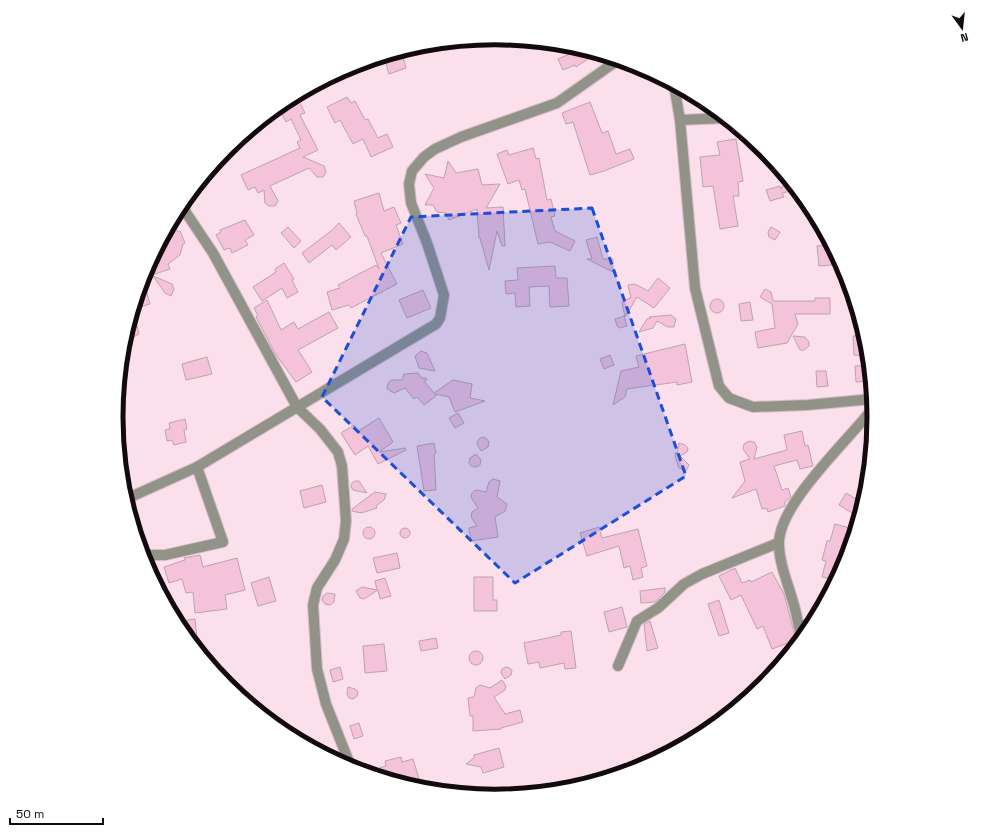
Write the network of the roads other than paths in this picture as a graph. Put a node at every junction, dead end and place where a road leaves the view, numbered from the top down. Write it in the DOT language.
graph roads {
  1 [pos="612,64"];
  2 [pos="675,92"];
  3 [pos="716,118"];
  4 [pos="680,120"];
  5 [pos="185,212"];
  6 [pos="866,400"];
  7 [pos="297,407"];
  8 [pos="867,415"];
  9 [pos="197,467"];
  10 [pos="132,496"];
  11 [pos="778,543"];
  12 [pos="149,555"];
  13 [pos="800,629"];
  14 [pos="618,666"];
  15 [pos="348,759"];
  1 -- 7 [label="street"];
  2 -- 4 [label="street"];
  3 -- 4 [label="street"];
  4 -- 6 [label="street"];
  5 -- 7 [label="street"];
  7 -- 9 [label="street"];
  7 -- 15 [label="street"];
  8 -- 11 [label="street"];
  9 -- 10 [label="street"];
  9 -- 12 [label="street"];
  11 -- 13 [label="street"];
  11 -- 14 [label="street"];
}
